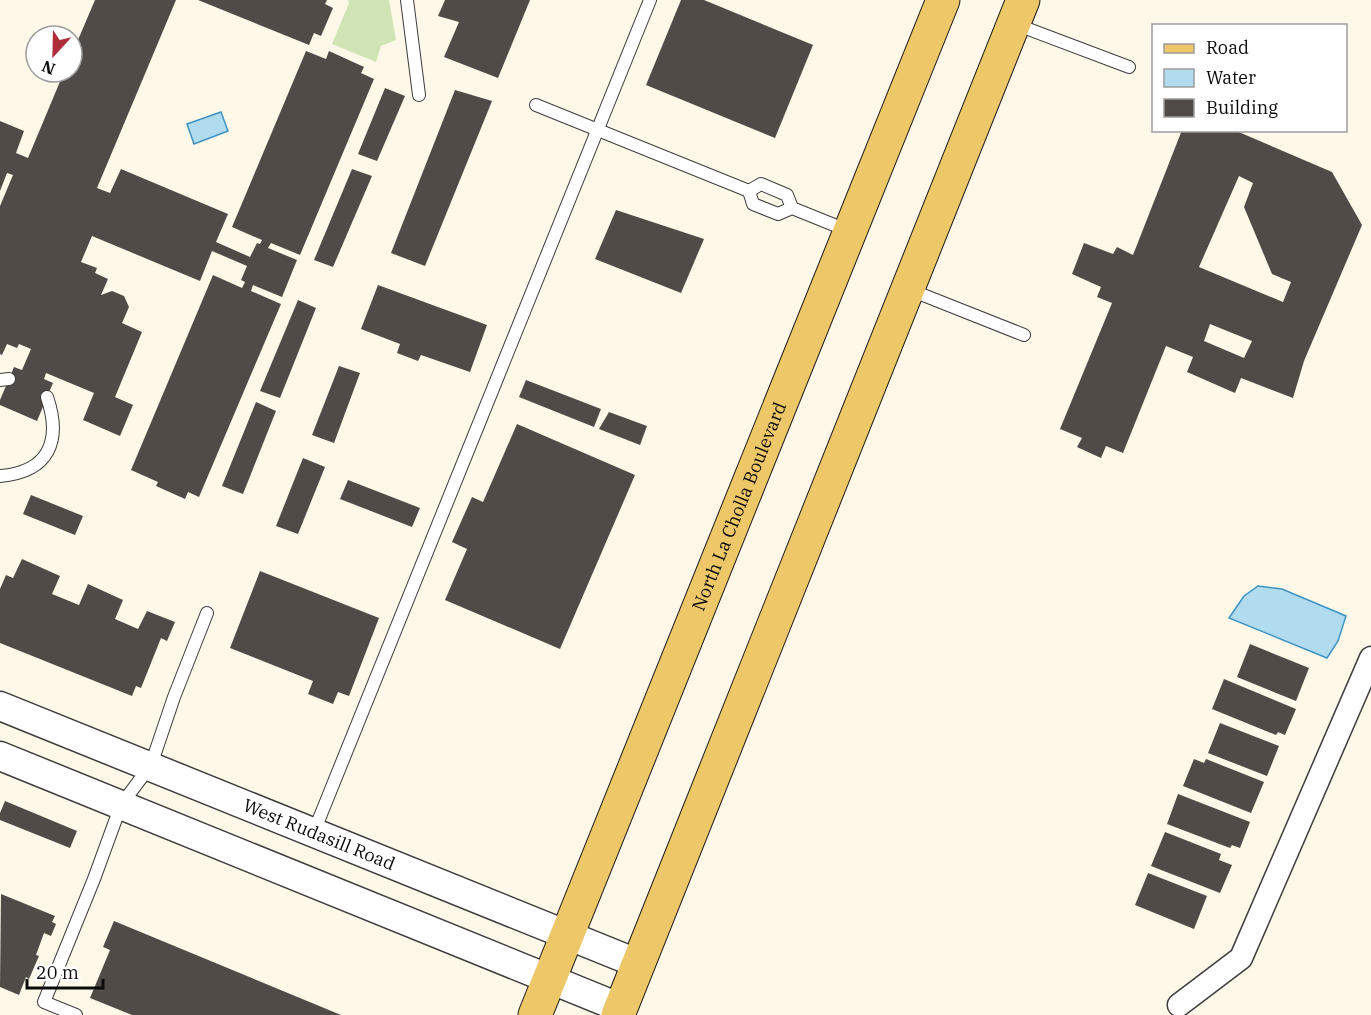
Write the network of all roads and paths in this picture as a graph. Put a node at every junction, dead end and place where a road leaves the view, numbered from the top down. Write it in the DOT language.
graph roads {
  1 [pos="407,0"];
  2 [pos="650,0"];
  3 [pos="943,0"];
  4 [pos="1018,11"];
  5 [pos="1129,67"];
  6 [pos="419,95"];
  7 [pos="536,105"];
  8 [pos="597,129"];
  9 [pos="749,191"];
  10 [pos="792,208"];
  11 [pos="850,232"];
  12 [pos="907,289"];
  13 [pos="1024,335"];
  14 [pos="47,397"];
  15 [pos="0,476"];
  16 [pos="207,613"];
  17 [pos="1371,658"];
  18 [pos="0,706"];
  19 [pos="0,756"];
  20 [pos="151,765"];
  21 [pos="121,805"];
  22 [pos="314,834"];
  23 [pos="567,935"];
  24 [pos="639,964"];
  25 [pos="549,979"];
  26 [pos="1179,1005"];
  27 [pos="620,1011"];
  28 [pos="76,1015"];
  29 [pos="535,1015"];
  1 -- 6 [label="lane"];
  2 -- 8 [label="lane"];
  3 -- 11 [label="main road, North La Cholla Boulevard"];
  4 -- 5 [label="lane"];
  4 -- 12 [label="main road"];
  7 -- 8 [label="lane"];
  8 -- 9 [label="lane"];
  8 -- 22 [label="lane"];
  9 -- 10 [label="lane"];
  9 -- 10 [label="lane"];
  10 -- 11 [label="lane"];
  11 -- 23 [label="main road, North La Cholla Boulevard"];
  12 -- 13 [label="lane"];
  12 -- 24 [label="main road"];
  14 -- 15 [label="lane"];
  16 -- 20 [label="lane"];
  17 -- 26 [label="street"];
  18 -- 20 [label="street, West Rudasill Road"];
  19 -- 21 [label="street"];
  20 -- 21 [label="lane"];
  20 -- 22 [label="street, West Rudasill Road"];
  21 -- 25 [label="street"];
  21 -- 28 [label="lane"];
  22 -- 23 [label="street, West Rudasill Road"];
  23 -- 24 [label="street, West Rudasill Road"];
  23 -- 25 [label="main road, North La Cholla Boulevard"];
  24 -- 27 [label="main road"];
  25 -- 27 [label="street"];
  25 -- 29 [label="main road, North La Cholla Boulevard"];
}
